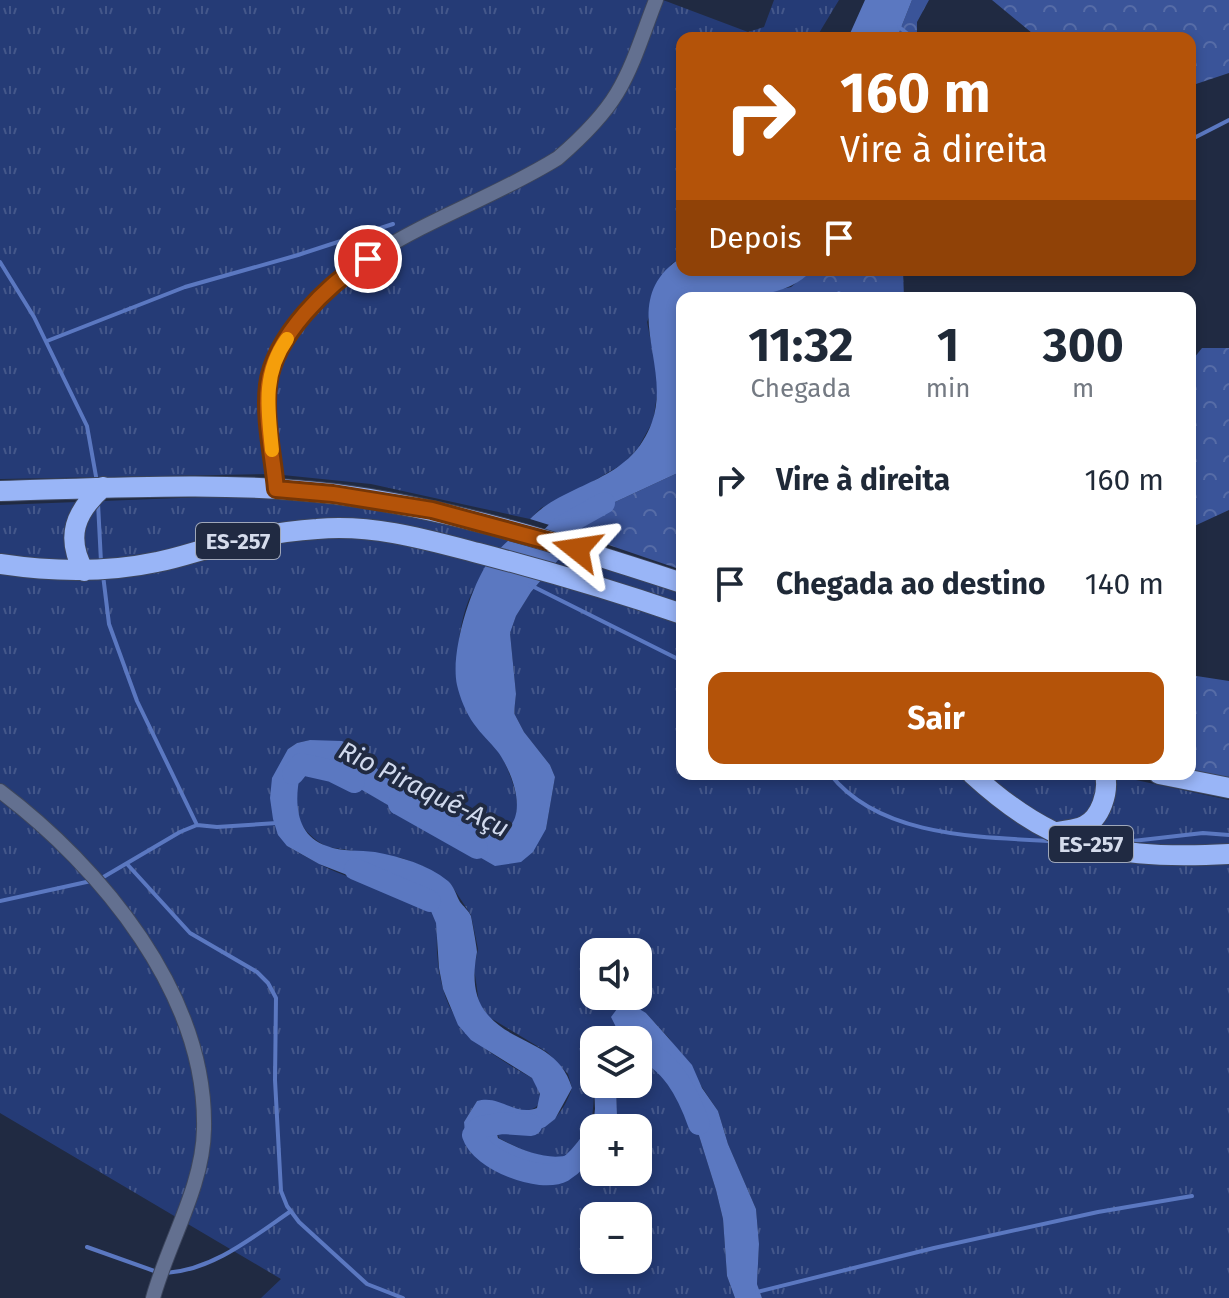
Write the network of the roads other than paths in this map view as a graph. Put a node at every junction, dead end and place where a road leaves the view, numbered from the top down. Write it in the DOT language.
graph roads {
  1 [pos="656,0"];
  2 [pos="103,487"];
  3 [pos="276,489"];
  4 [pos="0,491"];
  5 [pos="0,564"];
  6 [pos="84,571"];
  7 [pos="676,581"];
  8 [pos="676,612"];
  9 [pos="979,780"];
  10 [pos="1105,780"];
  11 [pos="1189,780"];
  12 [pos="1229,788"];
  13 [pos="0,791"];
  14 [pos="1054,832"];
  15 [pos="1229,854"];
  16 [pos="153,1298"];
  1 -- 3 [label="street"];
  2 -- 3 [label="main road, ES-257"];
  2 -- 4 [label="main road, ES-257"];
  2 -- 6 [label="main road"];
  3 -- 7 [label="main road, ES-257"];
  5 -- 6 [label="main road, ES-257"];
  6 -- 8 [label="main road, ES-257"];
  9 -- 14 [label="main road, ES-257"];
  10 -- 14 [label="main road"];
  11 -- 12 [label="main road"];
  13 -- 16 [label="street"];
  14 -- 15 [label="main road, ES-257"];
}
